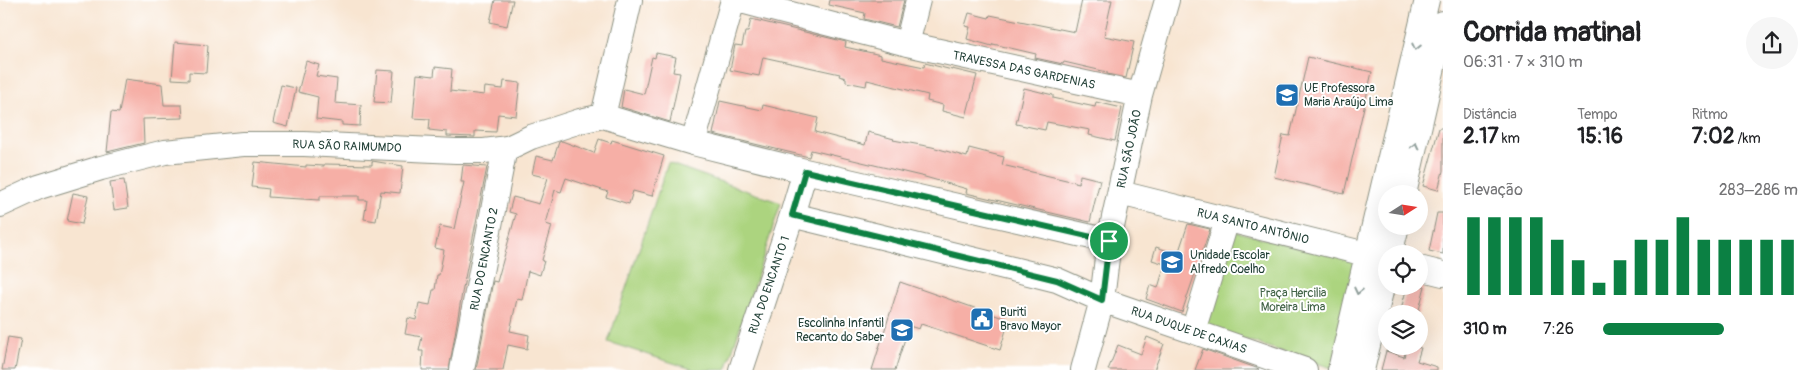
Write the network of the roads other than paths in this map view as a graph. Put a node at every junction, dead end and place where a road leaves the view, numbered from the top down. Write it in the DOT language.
graph roads {
  1 [pos="630,0"];
  2 [pos="733,0"];
  3 [pos="737,0"];
  4 [pos="918,0"];
  5 [pos="1167,0"];
  6 [pos="1427,0"];
  7 [pos="1443,23"];
  8 [pos="907,44"];
  9 [pos="1140,95"];
  10 [pos="603,116"];
  11 [pos="693,143"];
  12 [pos="505,148"];
  13 [pos="805,171"];
  14 [pos="1406,185"];
  15 [pos="1120,193"];
  16 [pos="0,205"];
  17 [pos="792,215"];
  18 [pos="1227,220"];
  19 [pos="1109,241"];
  20 [pos="1376,256"];
  21 [pos="1428,270"];
  22 [pos="1443,274"];
  23 [pos="1380,295"];
  24 [pos="1102,300"];
  25 [pos="1193,331"];
  26 [pos="462,370"];
  27 [pos="740,370"];
  28 [pos="1083,370"];
  29 [pos="1305,370"];
  30 [pos="1340,370"];
  31 [pos="1362,370"];
  1 -- 10 [label="street"];
  2 -- 11 [label="street"];
  3 -- 8 [label="street, TRAVESSA DAS GARDENIAS"];
  4 -- 8 [label="street"];
  5 -- 9 [label="street, RUA SÃO JOÃO"];
  6 -- 20 [label="street, one-way"];
  14 -- 7 [label="street, one-way"];
  8 -- 9 [label="street, TRAVESSA DAS GARDENIAS"];
  9 -- 15 [label="street, RUA SÃO JOÃO"];
  10 -- 11 [label="street, RUA SÃO RAIMUMDO"];
  10 -- 12 [label="street, RUA SÃO RAIMUMDO"];
  11 -- 13 [label="street, RUA SÃO RAIMUMDO"];
  12 -- 16 [label="street, RUA SÃO RAIMUMDO"];
  12 -- 26 [label="street, RUA DO ENCANTO 2"];
  13 -- 17 [label="street, RUA DO ENCANTO 1"];
  13 -- 19 [label="street, RUA SÃO RAIMUMDO"];
  15 -- 18 [label="street, RUA SANTO ANTÔNIO"];
  15 -- 19 [label="street, RUA SÃO JOÃO"];
  17 -- 24 [label="street, RUA DUQUE DE CAXIAS"];
  17 -- 27 [label="street, RUA DO ENCANTO 1"];
  18 -- 20 [label="street, RUA SANTO ANTÔNIO"];
  18 -- 25 [label="street"];
  19 -- 24 [label="street, RUA SÃO JOÃO"];
  20 -- 30 [label="street, one-way"];
  21 -- 22 [label="street"];
  23 -- 31 [label="street"];
  24 -- 25 [label="street, RUA DUQUE DE CAXIAS"];
  24 -- 28 [label="street, RUA SÃO JOÃO"];
  25 -- 29 [label="street, RUA DUQUE DE CAXIAS"];
}
